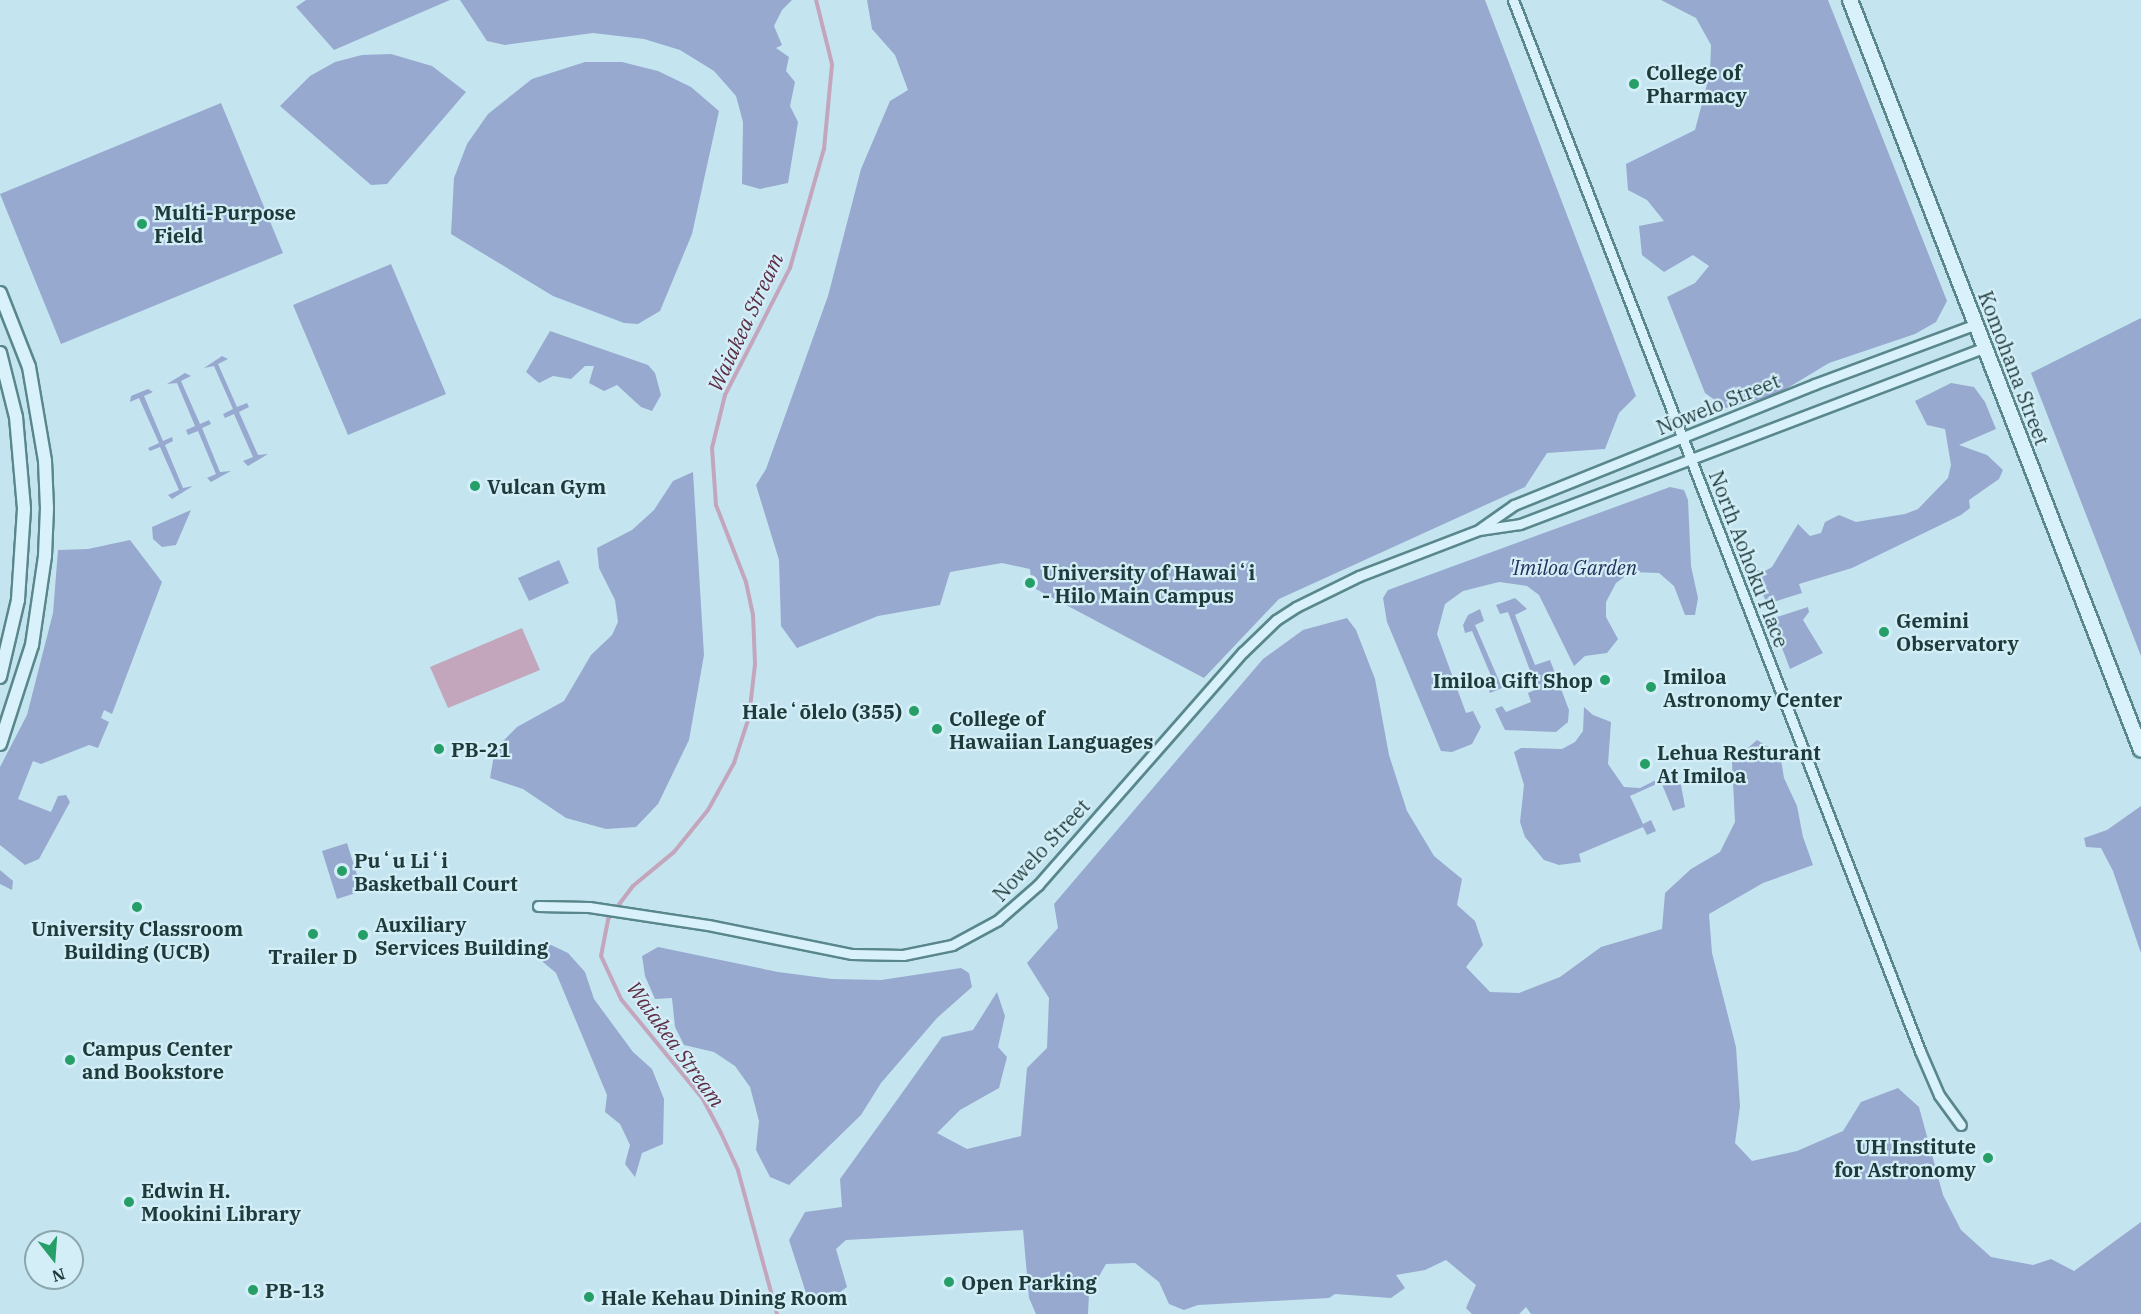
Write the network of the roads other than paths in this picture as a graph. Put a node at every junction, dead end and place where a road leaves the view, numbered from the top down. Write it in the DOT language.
graph roads {
  1 [pos="1513,0"];
  2 [pos="1850,0"];
  3 [pos="0,293"];
  4 [pos="1976,324"];
  5 [pos="1985,347"];
  6 [pos="0,353"];
  7 [pos="1684,438"];
  8 [pos="1691,456"];
  9 [pos="1479,530"];
  10 [pos="0,677"];
  11 [pos="0,744"];
  12 [pos="2141,750"];
  13 [pos="538,906"];
  14 [pos="1961,1125"];
  1 -- 7 [label="street, North Aohoku Place"];
  2 -- 4 [label="main road, Komohana Street"];
  3 -- 11 [label="street"];
  4 -- 5 [label="main road, Komohana Street"];
  4 -- 7 [label="street, Nowelo Street"];
  5 -- 8 [label="street, Nowelo Street"];
  5 -- 12 [label="main road, Komohana Street"];
  6 -- 10 [label="street"];
  7 -- 8 [label="street, North Aohoku Place"];
  7 -- 9 [label="street, Nowelo Street"];
  8 -- 9 [label="street, Nowelo Street"];
  8 -- 14 [label="street, North Aohoku Place"];
  9 -- 13 [label="street, Nowelo Street"];
}
